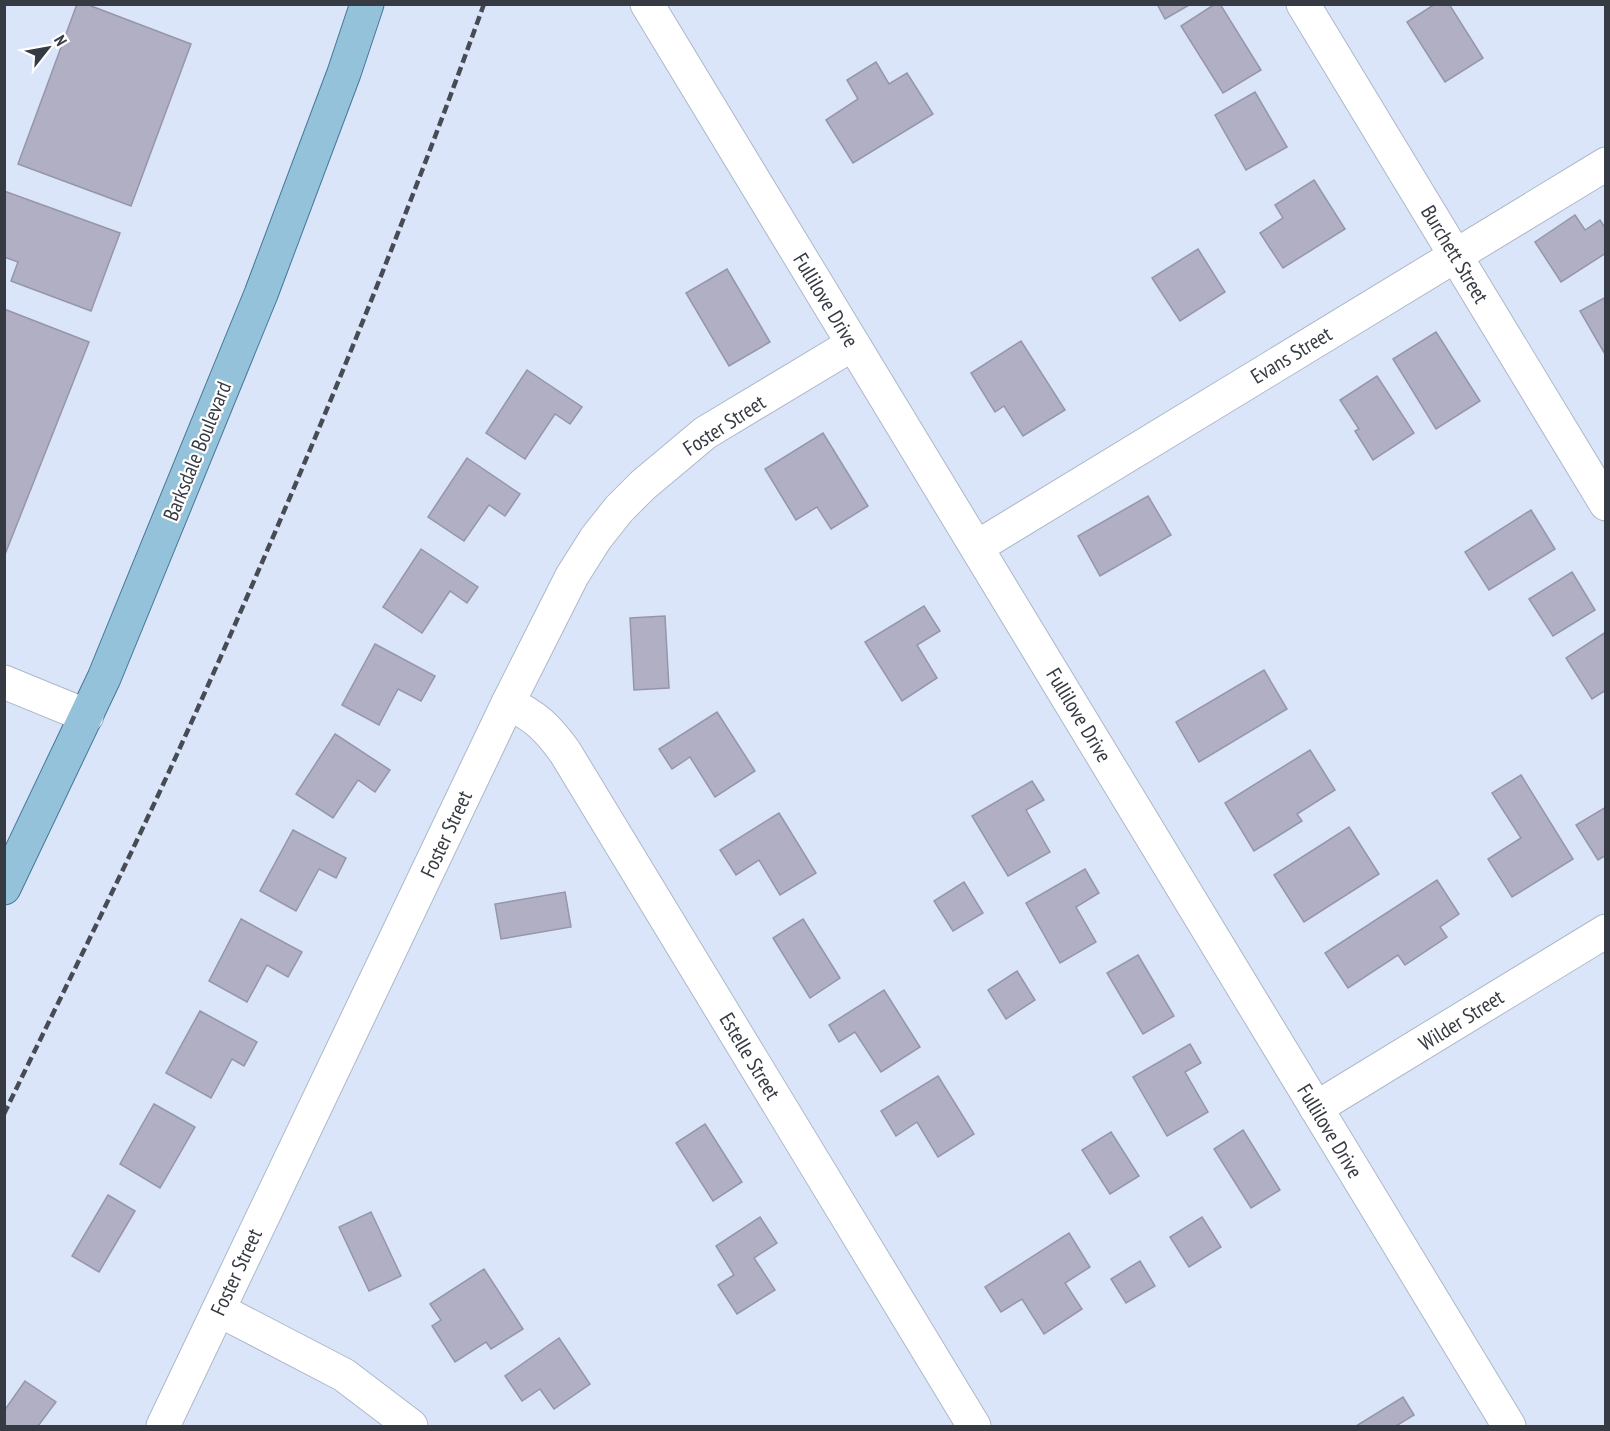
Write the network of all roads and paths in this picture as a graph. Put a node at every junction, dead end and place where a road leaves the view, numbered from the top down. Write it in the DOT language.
graph roads {
  1 [pos="367,4"];
  2 [pos="647,4"];
  3 [pos="1303,4"];
  4 [pos="1605,164"];
  5 [pos="1456,255"];
  6 [pos="853,344"];
  7 [pos="1605,504"];
  8 [pos="977,547"];
  9 [pos="4,682"];
  10 [pos="508,703"];
  11 [pos="87,716"];
  12 [pos="4,888"];
  13 [pos="1605,931"];
  14 [pos="1316,1108"];
  15 [pos="219,1310"];
  16 [pos="163,1426"];
  17 [pos="411,1426"];
  18 [pos="974,1426"];
  19 [pos="1509,1426"];
  1 -- 11 [label="main road, Barksdale Boulevard"];
  2 -- 6 [label="street, Fullilove Drive"];
  3 -- 5 [label="street, Burchett Street"];
  4 -- 5 [label="street, Evans Street"];
  5 -- 7 [label="street, Burchett Street"];
  5 -- 8 [label="street, Evans Street"];
  6 -- 8 [label="street, Fullilove Drive"];
  6 -- 10 [label="street, Foster Street"];
  8 -- 14 [label="street, Fullilove Drive"];
  9 -- 11 [label="street"];
  10 -- 15 [label="street, Foster Street"];
  10 -- 18 [label="street, Estelle Street"];
  11 -- 12 [label="main road, Barksdale Boulevard"];
  13 -- 14 [label="street, Wilder Street"];
  14 -- 19 [label="street, Fullilove Drive"];
  15 -- 16 [label="street, Foster Street"];
  15 -- 17 [label="street"];
}
